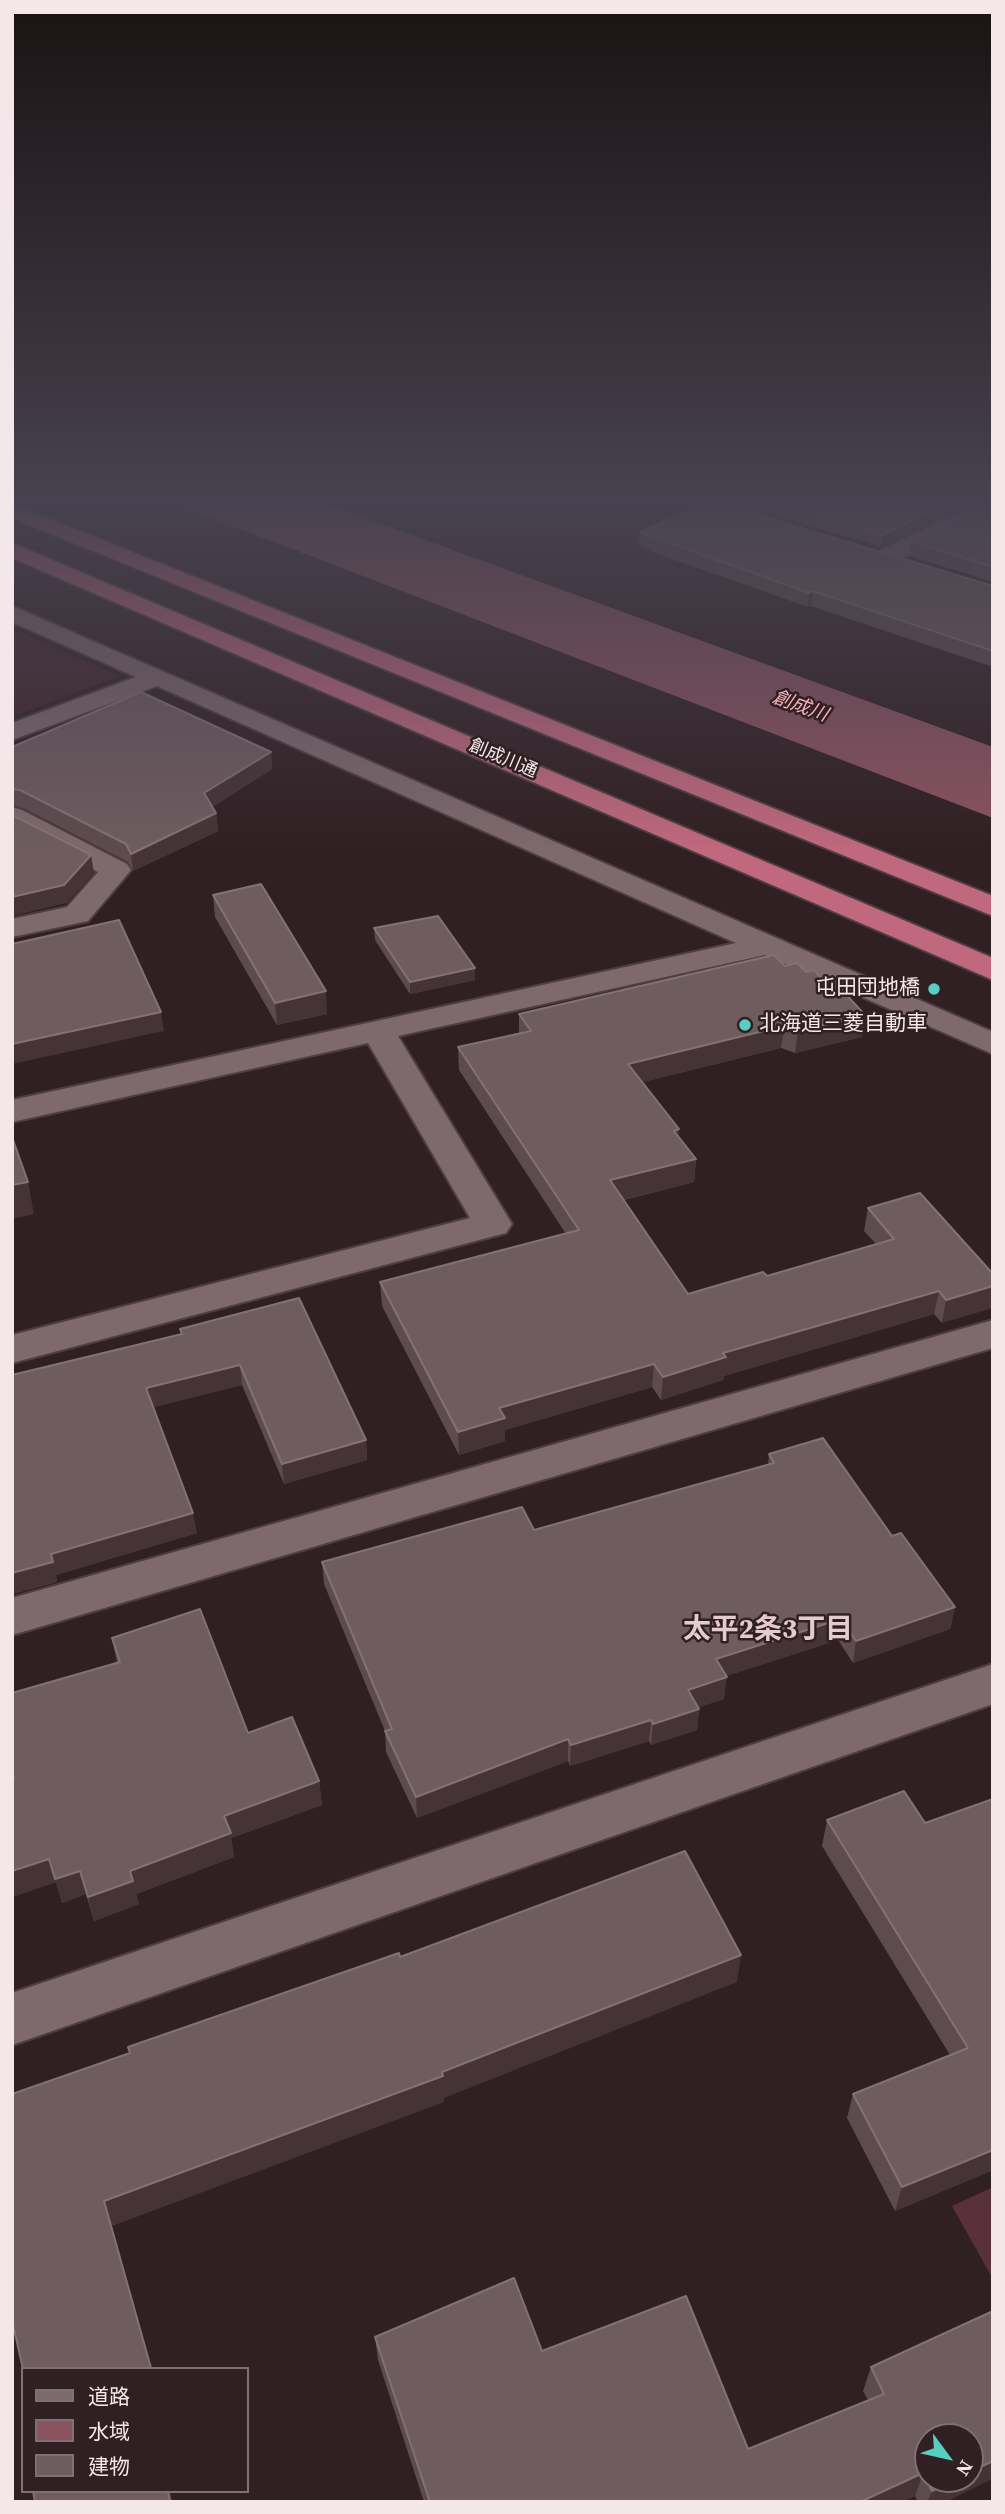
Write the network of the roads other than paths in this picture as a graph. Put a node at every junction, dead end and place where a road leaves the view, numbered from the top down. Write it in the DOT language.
graph roads {
  1 [pos="22,617"];
  2 [pos="169,617"];
  3 [pos="278,617"];
  4 [pos="158,677"];
  5 [pos="12,732"];
  6 [pos="12,817"];
  7 [pos="993,906"];
  8 [pos="12,928"];
  9 [pos="769,944"];
  10 [pos="993,970"];
  11 [pos="377,1030"];
  12 [pos="993,1044"];
  13 [pos="12,1111"];
  14 [pos="993,1334"];
  15 [pos="12,1349"];
  16 [pos="12,1617"];
  17 [pos="993,1684"];
  18 [pos="12,2019"];
  1 -- 4 [label="street"];
  2 -- 10 [label="highway, 創成川通"];
  3 -- 7 [label="highway"];
  4 -- 5 [label="street"];
  4 -- 9 [label="street"];
  6 -- 8 [label="street"];
  9 -- 11 [label="street"];
  9 -- 12 [label="street"];
  11 -- 13 [label="street"];
  11 -- 15 [label="street"];
  14 -- 16 [label="street"];
  17 -- 18 [label="street"];
}
